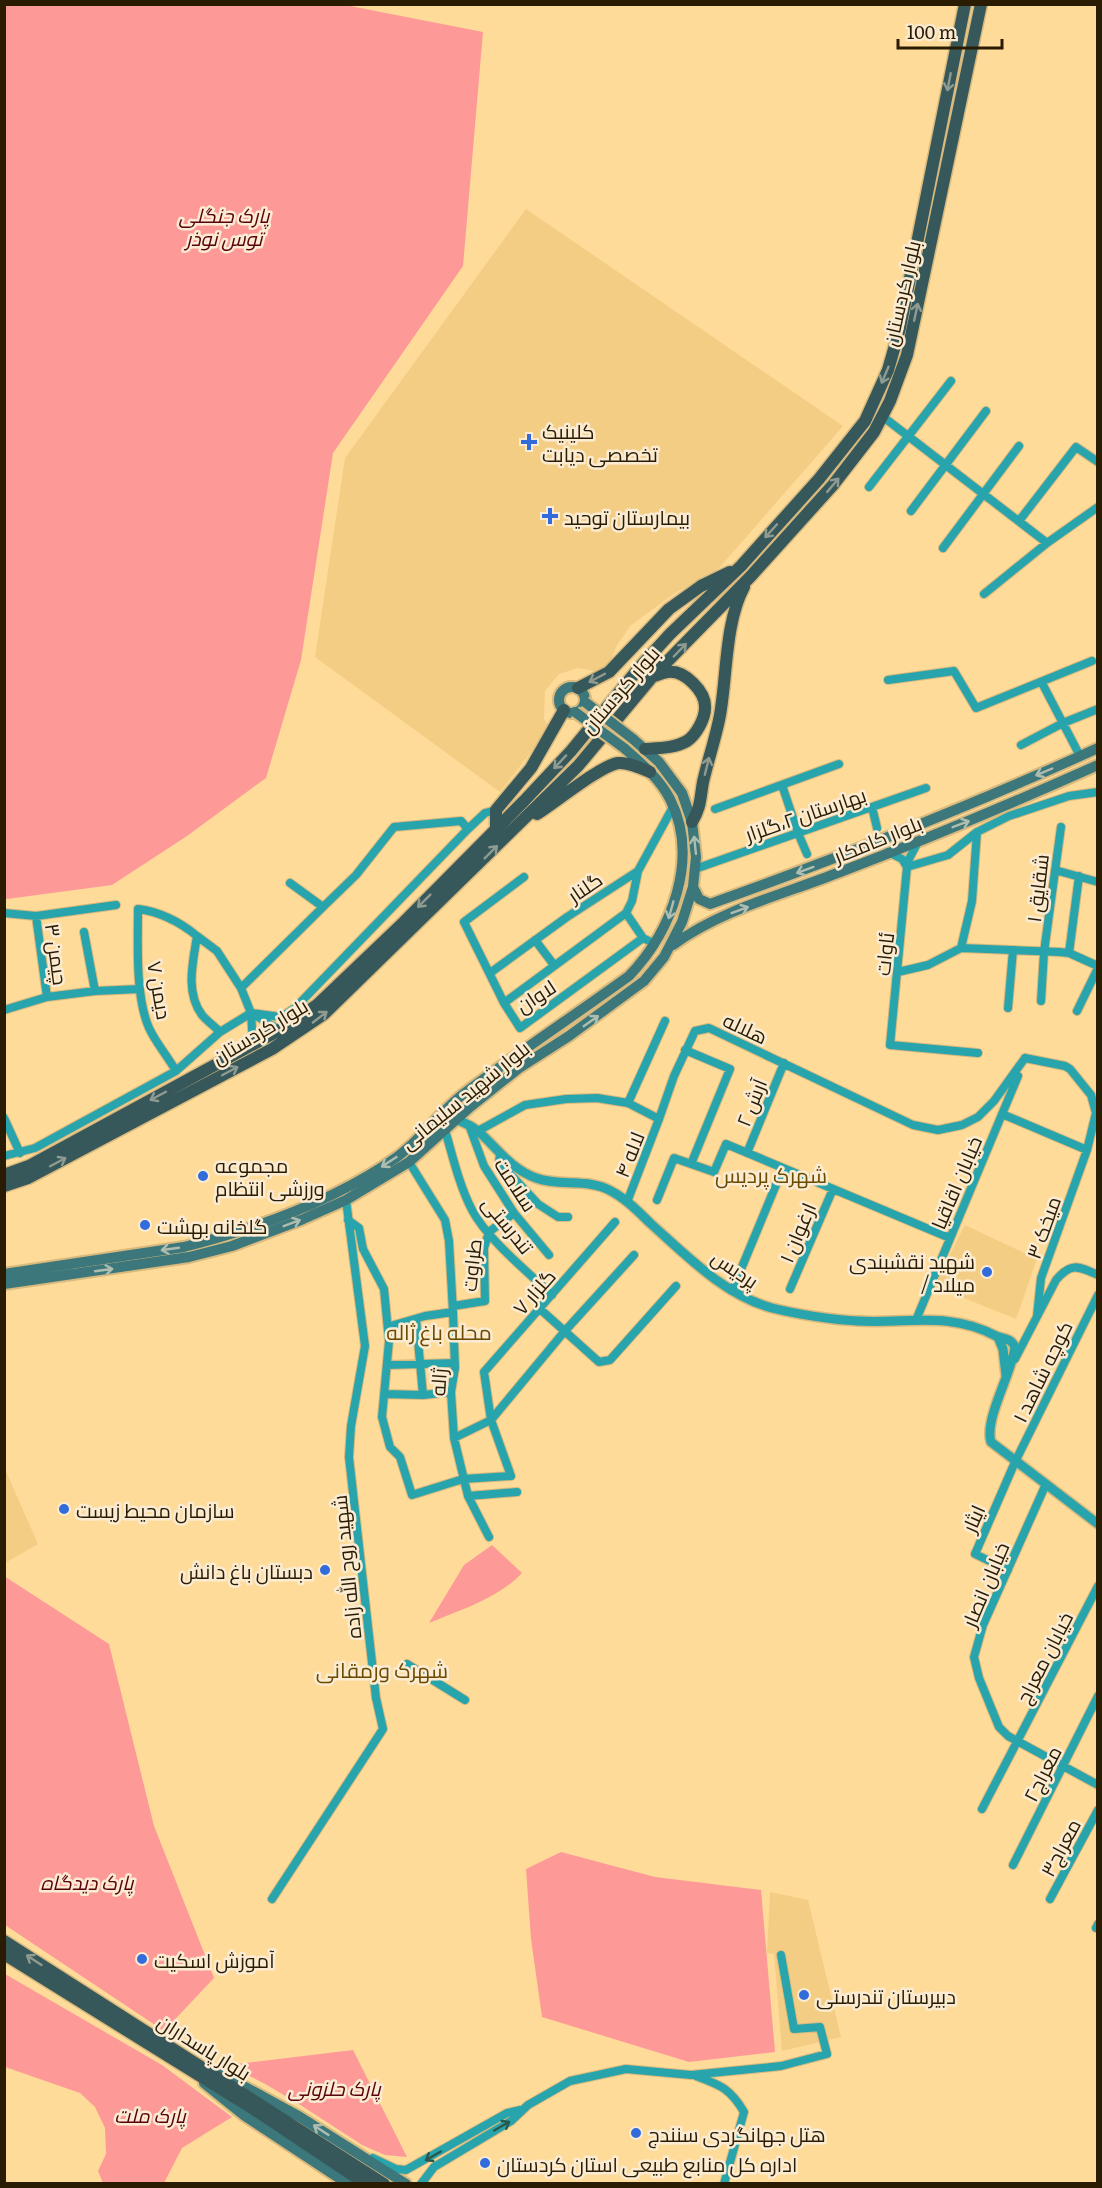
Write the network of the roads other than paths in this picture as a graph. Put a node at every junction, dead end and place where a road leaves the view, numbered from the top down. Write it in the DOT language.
graph roads {
  1 [pos="965,4"];
  2 [pos="981,4"];
  3 [pos="919,235"];
  4 [pos="932,237"];
  5 [pos="951,381"];
  6 [pos="986,411"];
  7 [pos="882,416"];
  8 [pos="909,436"];
  9 [pos="1019,446"];
  10 [pos="1098,462"];
  11 [pos="945,465"];
  12 [pos="869,487"];
  13 [pos="984,494"];
  14 [pos="1098,507"];
  15 [pos="911,511"];
  16 [pos="1018,521"];
  17 [pos="1047,543"];
  18 [pos="943,548"];
  19 [pos="741,566"];
  20 [pos="751,576"];
  21 [pos="984,594"];
  22 [pos="1092,661"];
  23 [pos="653,676"];
  24 [pos="888,680"];
  25 [pos="1042,683"];
  26 [pos="578,688"];
  27 [pos="585,702"];
  28 [pos="1098,709"];
  29 [pos="570,711"];
  30 [pos="1063,723"];
  31 [pos="1021,745"];
  32 [pos="1098,748"];
  33 [pos="645,749"];
  34 [pos="1080,756"];
  35 [pos="839,764"];
  36 [pos="1098,765"];
  37 [pos="650,771"];
  38 [pos="782,784"];
  39 [pos="926,788"];
  40 [pos="1098,792"];
  41 [pos="673,807"];
  42 [pos="872,807"];
  43 [pos="715,809"];
  44 [pos="496,810"];
  45 [pos="692,822"];
  46 [pos="518,825"];
  47 [pos="1061,827"];
  48 [pos="877,828"];
  49 [pos="468,829"];
  50 [pos="496,829"];
  51 [pos="978,832"];
  52 [pos="798,833"];
  53 [pos="919,840"];
  54 [pos="888,852"];
  55 [pos="807,854"];
  56 [pos="907,867"];
  57 [pos="695,869"];
  58 [pos="1055,870"];
  59 [pos="638,871"];
  60 [pos="1079,876"];
  61 [pos="524,877"];
  62 [pos="1098,882"];
  63 [pos="290,883"];
  64 [pos="693,887"];
  65 [pos="710,904"];
  66 [pos="116,905"];
  67 [pos="323,907"];
  68 [pos="626,913"];
  69 [pos="4,914"];
  70 [pos="36,916"];
  71 [pos="718,919"];
  72 [pos="84,932"];
  73 [pos="197,936"];
  74 [pos="643,938"];
  75 [pos="535,940"];
  76 [pos="655,944"];
  77 [pos="670,946"];
  78 [pos="961,948"];
  79 [pos="1013,950"];
  80 [pos="1044,952"];
  81 [pos="1069,954"];
  82 [pos="554,965"];
  83 [pos="1098,967"];
  84 [pos="898,972"];
  85 [pos="490,973"];
  86 [pos="242,987"];
  87 [pos="140,989"];
  88 [pos="95,991"];
  89 [pos="47,997"];
  90 [pos="1041,1001"];
  91 [pos="504,1003"];
  92 [pos="1008,1008"];
  93 [pos="4,1010"];
  94 [pos="1077,1011"];
  95 [pos="251,1013"];
  96 [pos="665,1021"];
  97 [pos="561,1023"];
  98 [pos="279,1030"];
  99 [pos="219,1032"];
  100 [pos="548,1033"];
  101 [pos="569,1036"];
  102 [pos="254,1044"];
  103 [pos="555,1044"];
  104 [pos="685,1050"];
  105 [pos="978,1053"];
  106 [pos="1025,1058"];
  107 [pos="784,1063"];
  108 [pos="176,1071"];
  109 [pos="628,1103"];
  110 [pos="1002,1114"];
  111 [pos="4,1118"];
  112 [pos="456,1119"];
  113 [pos="659,1119"];
  114 [pos="469,1125"];
  115 [pos="445,1130"];
  116 [pos="478,1131"];
  117 [pos="1088,1150"];
  118 [pos="20,1153"];
  119 [pos="747,1153"];
  120 [pos="500,1154"];
  121 [pos="4,1156"];
  122 [pos="410,1162"];
  123 [pos="691,1164"];
  124 [pos="783,1168"];
  125 [pos="4,1175"];
  126 [pos="4,1186"];
  127 [pos="833,1189"];
  128 [pos="346,1200"];
  129 [pos="657,1200"];
  130 [pos="627,1202"];
  131 [pos="514,1213"];
  132 [pos="568,1217"];
  133 [pos="348,1220"];
  134 [pos="615,1222"];
  135 [pos="489,1232"];
  136 [pos="950,1238"];
  137 [pos="549,1255"];
  138 [pos="634,1255"];
  139 [pos="76,1269"];
  140 [pos="4,1274"];
  141 [pos="1098,1275"];
  142 [pos="4,1284"];
  143 [pos="676,1286"];
  144 [pos="790,1289"];
  145 [pos="732,1291"];
  146 [pos="552,1295"];
  147 [pos="1098,1295"];
  148 [pos="453,1309"];
  149 [pos="540,1309"];
  150 [pos="1037,1316"];
  151 [pos="416,1319"];
  152 [pos="916,1320"];
  153 [pos="394,1325"];
  154 [pos="564,1332"];
  155 [pos="998,1337"];
  156 [pos="455,1363"];
  157 [pos="1013,1363"];
  158 [pos="421,1364"];
  159 [pos="387,1365"];
  160 [pos="1006,1376"];
  161 [pos="451,1392"];
  162 [pos="385,1394"];
  163 [pos="423,1395"];
  164 [pos="491,1420"];
  165 [pos="454,1438"];
  166 [pos="1015,1462"];
  167 [pos="464,1479"];
  168 [pos="1046,1484"];
  169 [pos="517,1492"];
  170 [pos="468,1496"];
  171 [pos="1098,1524"];
  172 [pos="489,1537"];
  173 [pos="1008,1570"];
  174 [pos="1098,1586"];
  175 [pos="407,1664"];
  176 [pos="1098,1696"];
  177 [pos="465,1700"];
  178 [pos="1017,1743"];
  179 [pos="1062,1768"];
  180 [pos="1098,1785"];
  181 [pos="982,1809"];
  182 [pos="1098,1810"];
  183 [pos="1012,1864"];
  184 [pos="272,1899"];
  185 [pos="1050,1899"];
  186 [pos="4,1941"];
  187 [pos="4,1954"];
  188 [pos="781,1955"];
  189 [pos="180,2058"];
  190 [pos="691,2075"];
  191 [pos="522,2110"];
  192 [pos="458,2141"];
  193 [pos="463,2149"];
  194 [pos="354,2152"];
  195 [pos="387,2181"];
  196 [pos="344,2182"];
  197 [pos="366,2184"];
  198 [pos="406,2184"];
  199 [pos="422,2184"];
  200 [pos="724,2184"];
  1 -- 3 [label="main road, بلوار کردستان, one-way"];
  2 -- 4 [label="main road, بلوار کردستان"];
  3 -- 4 [label="main road"];
  3 -- 19 [label="main road, بلوار کردستان, one-way"];
  7 -- 4 [label="main road, بلوار کردستان, one-way"];
  5 -- 8 [label="street"];
  6 -- 11 [label="street"];
  7 -- 8 [label="street"];
  20 -- 7 [label="main road, بلوار کردستان, one-way"];
  8 -- 11 [label="street"];
  8 -- 12 [label="street"];
  9 -- 13 [label="street"];
  10 -- 16 [label="street"];
  11 -- 13 [label="street"];
  11 -- 15 [label="street"];
  13 -- 16 [label="street"];
  13 -- 18 [label="street"];
  14 -- 17 [label="street"];
  16 -- 17 [label="street"];
  17 -- 21 [label="street"];
  19 -- 26 [label="main road, one-way"];
  19 -- 50 [label="main road, بلوار کردستان, one-way"];
  23 -- 20 [label="main road, بلوار کردستان, one-way"];
  45 -- 20 [label="main road, one-way"];
  22 -- 25 [label="street"];
  23 -- 33 [label="main road"];
  23 -- 46 [label="main road, بلوار کردستان"];
  24 -- 25 [label="street"];
  25 -- 30 [label="street"];
  26 -- 27 [label="main road"];
  26 -- 29 [label="main road"];
  27 -- 29 [label="main road"];
  27 -- 33 [label="main road, بلوار شهید سلیمانی, bridge"];
  28 -- 30 [label="street"];
  29 -- 37 [label="main road, بلوار شهید سلیمانی, bridge"];
  29 -- 44 [label="main road"];
  30 -- 31 [label="street"];
  30 -- 34 [label="street"];
  32 -- 34 [label="main road, بلوار کامکار"];
  33 -- 45 [label="main road, بلوار شهید سلیمانی"];
  34 -- 65 [label="main road, بلوار کامکار, one-way"];
  35 -- 38 [label="street"];
  53 -- 36 [label="main road, بلوار کامکار, one-way"];
  37 -- 41 [label="main road, بلوار شهید سلیمانی"];
  37 -- 46 [label="main road"];
  38 -- 43 [label="street"];
  38 -- 52 [label="street"];
  39 -- 42 [label="street, بهارستان ۲،گلزار"];
  40 -- 51 [label="street"];
  41 -- 59 [label="street, گلنار"];
  41 -- 76 [label="main road, بلوار شهید سلیمانی, one-way"];
  42 -- 48 [label="street"];
  42 -- 52 [label="street, بهارستان ۲،گلزار"];
  44 -- 49 [label="street"];
  44 -- 50 [label="main road"];
  57 -- 45 [label="main road, بلوار شهید سلیمانی, one-way"];
  126 -- 46 [label="main road, بلوار کردستان, one-way"];
  47 -- 58 [label="street, شقایق ۱"];
  49 -- 67 [label="street"];
  49 -- 95 [label="street"];
  50 -- 98 [label="main road, بلوار کردستان, one-way"];
  51 -- 56 [label="street"];
  51 -- 78 [label="street"];
  52 -- 55 [label="street"];
  52 -- 57 [label="street, بهارستان ۲،گلزار"];
  53 -- 54 [label="main road, بلوار کامکار"];
  53 -- 56 [label="street, ئاوات"];
  54 -- 56 [label="street"];
  71 -- 54 [label="main road, بلوار کامکار, one-way"];
  56 -- 84 [label="street, ئاوات"];
  57 -- 64 [label="main road, بلوار شهید سلیمانی"];
  58 -- 60 [label="street"];
  58 -- 80 [label="street, شقایق ۱"];
  59 -- 68 [label="street"];
  59 -- 75 [label="street, گلنار"];
  60 -- 62 [label="street"];
  60 -- 81 [label="street"];
  61 -- 85 [label="street"];
  63 -- 67 [label="street"];
  64 -- 65 [label="main road"];
  64 -- 77 [label="main road, بلوار شهید سلیمانی"];
  65 -- 71 [label="main road"];
  66 -- 70 [label="street"];
  67 -- 86 [label="street"];
  68 -- 74 [label="street"];
  68 -- 82 [label="street, لاوان"];
  69 -- 70 [label="street"];
  70 -- 89 [label="street, چیمن ۳"];
  71 -- 77 [label="main road, بلوار کامکار"];
  72 -- 88 [label="street"];
  73 -- 86 [label="street"];
  73 -- 87 [label="street, دیمن ۷"];
  73 -- 99 [label="street"];
  74 -- 76 [label="street"];
  74 -- 91 [label="street, لاوان"];
  75 -- 82 [label="street"];
  75 -- 85 [label="street, گلنار"];
  76 -- 97 [label="main road, بلوار شهید سلیمانی"];
  101 -- 77 [label="main road, بلوار شهید سلیمانی, one-way"];
  78 -- 79 [label="street"];
  78 -- 84 [label="street"];
  79 -- 80 [label="street"];
  79 -- 92 [label="street"];
  80 -- 81 [label="street"];
  80 -- 90 [label="street, شقایق ۱"];
  81 -- 83 [label="street"];
  82 -- 91 [label="street, لاوان"];
  83 -- 94 [label="street"];
  84 -- 105 [label="street, ئاوات"];
  85 -- 91 [label="street"];
  86 -- 95 [label="street"];
  87 -- 88 [label="street"];
  87 -- 108 [label="street, دیمن ۷"];
  88 -- 89 [label="street"];
  89 -- 93 [label="street"];
  95 -- 98 [label="street"];
  95 -- 99 [label="street"];
  95 -- 102 [label="street"];
  96 -- 109 [label="street"];
  97 -- 100 [label="main road, بلوار شهید سلیمانی"];
  97 -- 101 [label="main road"];
  98 -- 102 [label="main road, بلوار کردستان"];
  99 -- 108 [label="street"];
  100 -- 103 [label="main road"];
  100 -- 139 [label="main road, بلوار شهید سلیمانی, one-way"];
  101 -- 103 [label="main road, بلوار شهید سلیمانی"];
  102 -- 125 [label="main road, بلوار کردستان, one-way"];
  103 -- 112 [label="main road, بلوار شهید سلیمانی"];
  104 -- 107 [label="street, هلاله"];
  104 -- 113 [label="street, هلاله"];
  104 -- 123 [label="street"];
  106 -- 107 [label="street, هلاله"];
  106 -- 110 [label="street, خیابان اقاقیا"];
  106 -- 117 [label="street, میخک ۳"];
  107 -- 119 [label="street, آرش ۲"];
  108 -- 118 [label="street"];
  109 -- 113 [label="street"];
  109 -- 116 [label="street"];
  110 -- 117 [label="street"];
  110 -- 136 [label="street, خیابان اقاقیا"];
  111 -- 118 [label="street"];
  112 -- 114 [label="street, پردیس"];
  112 -- 115 [label="main road, بلوار شهید سلیمانی"];
  113 -- 130 [label="street, لاله ۴"];
  114 -- 116 [label="street, پردیس"];
  114 -- 131 [label="street, سلامت"];
  115 -- 122 [label="main road, بلوار شهید سلیمانی"];
  115 -- 135 [label="street, تندرستی"];
  116 -- 120 [label="street, پردیس"];
  117 -- 150 [label="street, میخک ۳"];
  118 -- 121 [label="street"];
  119 -- 123 [label="street"];
  119 -- 124 [label="street"];
  120 -- 130 [label="street, پردیس"];
  120 -- 132 [label="street"];
  122 -- 128 [label="main road, بلوار شهید سلیمانی"];
  122 -- 148 [label="street, ژاله"];
  123 -- 129 [label="street"];
  124 -- 127 [label="street"];
  124 -- 145 [label="street"];
  127 -- 136 [label="street"];
  127 -- 144 [label="street, ارغوان ۱"];
  128 -- 133 [label="street, شهید روح الله زاده"];
  139 -- 128 [label="main road, بلوار شهید سلیمانی, one-way"];
  130 -- 145 [label="street, پردیس"];
  131 -- 135 [label="street, طراوت"];
  131 -- 137 [label="street, سلامت"];
  133 -- 159 [label="street"];
  133 -- 184 [label="street, شهید روح الله زاده"];
  134 -- 146 [label="street, گلزار ۷"];
  135 -- 146 [label="street, تندرستی"];
  135 -- 148 [label="street, طراوت"];
  136 -- 152 [label="street, خیابان اقاقیا"];
  138 -- 154 [label="street"];
  139 -- 140 [label="main road, بلوار شهید سلیمانی"];
  139 -- 142 [label="main road, بلوار شهید سلیمانی"];
  141 -- 150 [label="street"];
  143 -- 154 [label="street"];
  145 -- 152 [label="street, پردیس"];
  146 -- 149 [label="street, گلزار ۷"];
  147 -- 166 [label="street, کوچه شاهد ۱"];
  148 -- 151 [label="street"];
  148 -- 156 [label="street, ژاله"];
  149 -- 154 [label="street"];
  149 -- 164 [label="street, گلزار ۷"];
  150 -- 157 [label="street"];
  151 -- 153 [label="street"];
  151 -- 158 [label="street"];
  152 -- 155 [label="street, پردیس"];
  154 -- 164 [label="street"];
  155 -- 157 [label="street"];
  155 -- 160 [label="street"];
  156 -- 158 [label="street"];
  156 -- 161 [label="street, ژاله"];
  157 -- 160 [label="street"];
  158 -- 159 [label="street"];
  158 -- 163 [label="street"];
  159 -- 162 [label="street"];
  160 -- 166 [label="street"];
  161 -- 163 [label="street"];
  161 -- 165 [label="street, ژاله"];
  162 -- 163 [label="street"];
  162 -- 167 [label="street"];
  164 -- 165 [label="street"];
  164 -- 167 [label="street, گلزار ۷"];
  165 -- 167 [label="street, ژاله"];
  166 -- 168 [label="street"];
  166 -- 173 [label="street, ایثار"];
  167 -- 170 [label="street, ژاله"];
  168 -- 171 [label="street"];
  168 -- 173 [label="street, خیابان انصار"];
  169 -- 170 [label="street"];
  170 -- 172 [label="street, ژاله"];
  173 -- 178 [label="street, خیابان انصار"];
  174 -- 178 [label="street, خیابان معراج"];
  175 -- 177 [label="street"];
  176 -- 179 [label="street, معراج۲"];
  178 -- 179 [label="street, خیابان انصار"];
  178 -- 181 [label="street, خیابان معراج"];
  179 -- 180 [label="street, خیابان انصار"];
  179 -- 183 [label="street, معراج۲"];
  182 -- 185 [label="street, معراج۳"];
  189 -- 186 [label="main road, بلوار پاسداران, one-way"];
  187 -- 189 [label="main road, بلوار پاسداران"];
  188 -- 190 [label="street"];
  194 -- 189 [label="main road, one-way"];
  189 -- 195 [label="main road, بلوار پاسداران"];
  189 -- 196 [label="main road"];
  189 -- 197 [label="main road, بلوار پاسداران"];
  190 -- 191 [label="street"];
  190 -- 200 [label="street"];
  191 -- 192 [label="street"];
  193 -- 191 [label="street, one-way"];
  192 -- 193 [label="street"];
  192 -- 194 [label="street, one-way"];
  193 -- 199 [label="street"];
  194 -- 195 [label="main road"];
  195 -- 198 [label="main road"];
}
